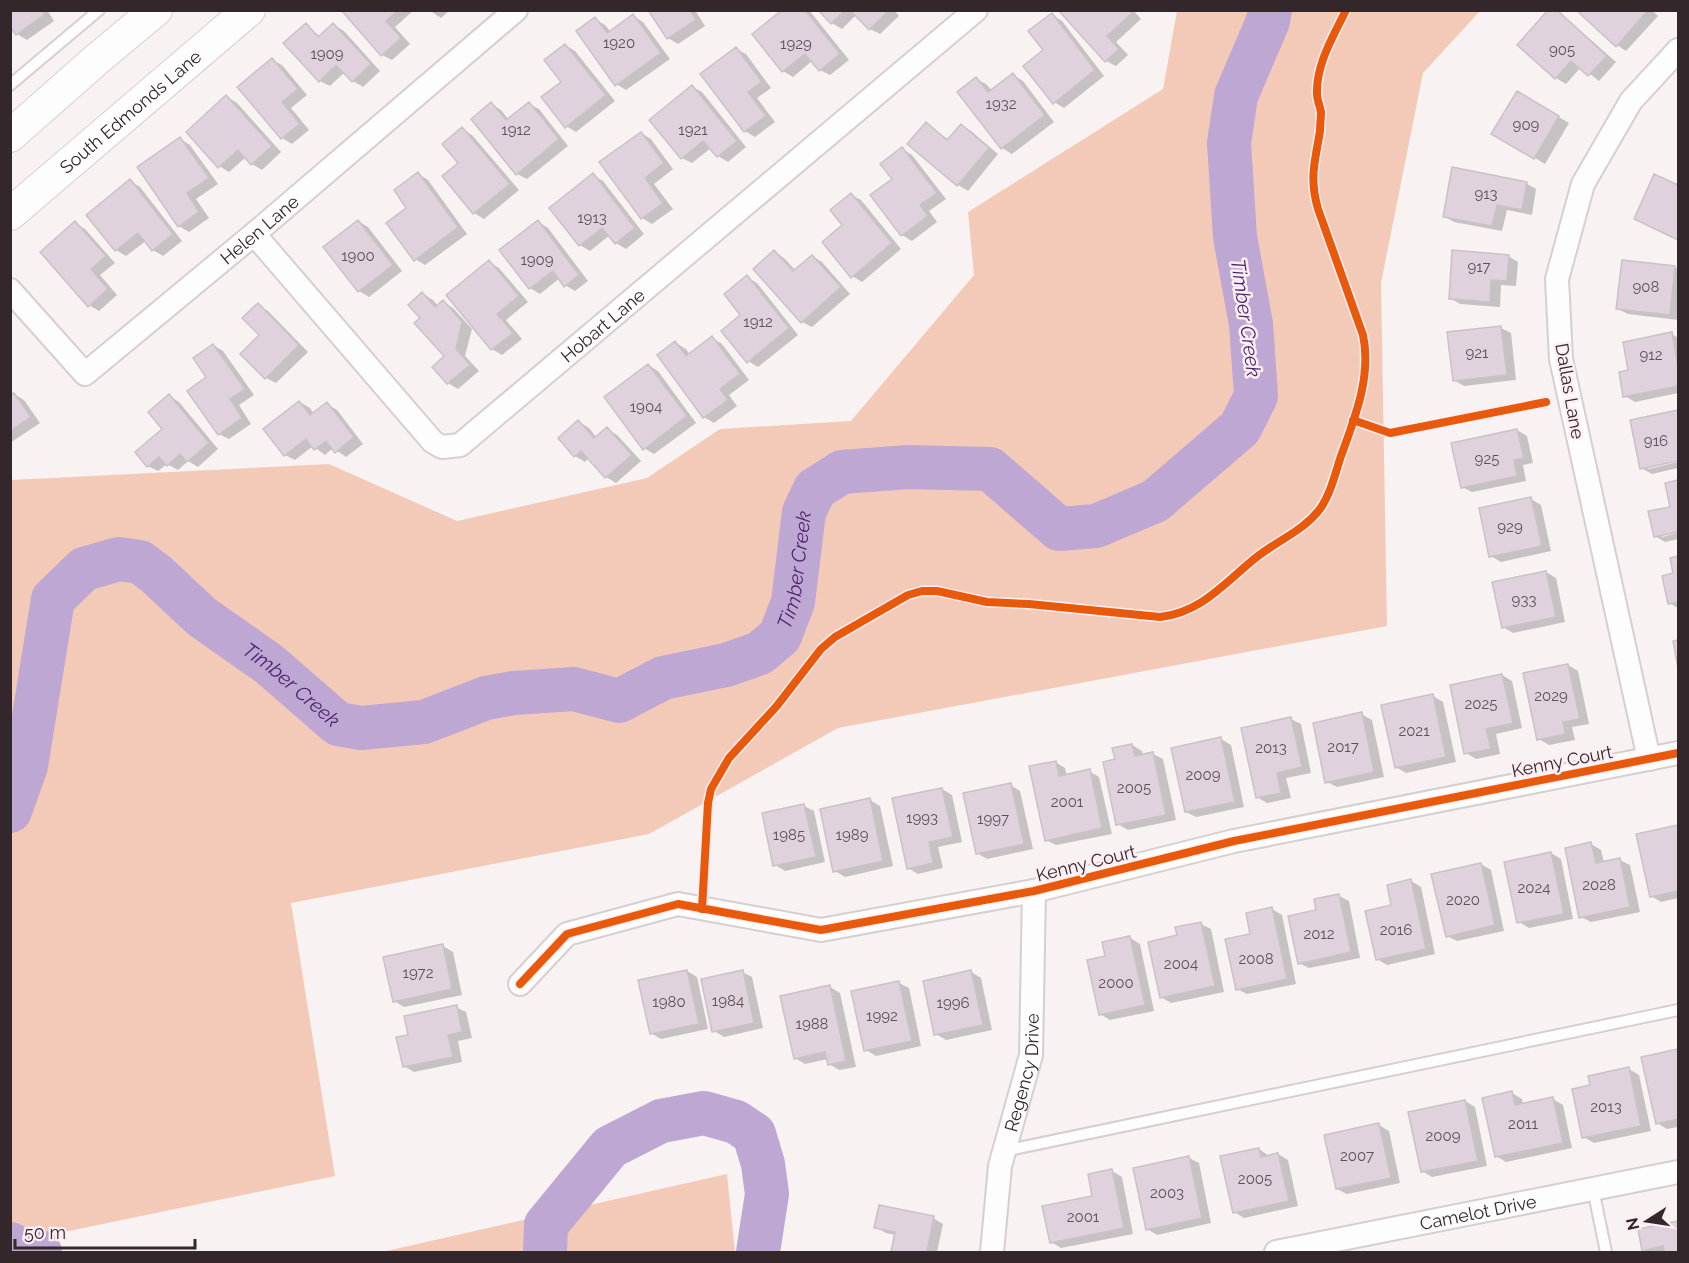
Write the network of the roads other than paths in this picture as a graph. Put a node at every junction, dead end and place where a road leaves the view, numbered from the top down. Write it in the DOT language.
graph roads {
  1 [pos="99,10"];
  2 [pos="156,10"];
  3 [pos="249,10"];
  4 [pos="516,10"];
  5 [pos="976,10"];
  6 [pos="1678,50"];
  7 [pos="10,86"];
  8 [pos="10,136"];
  9 [pos="10,214"];
  10 [pos="254,234"];
  11 [pos="10,290"];
  12 [pos="1678,753"];
  13 [pos="1649,759"];
  14 [pos="1034,891"];
  15 [pos="520,984"];
  16 [pos="1678,1010"];
  17 [pos="1004,1151"];
  18 [pos="1678,1172"];
  19 [pos="1593,1189"];
  20 [pos="992,1252"];
  21 [pos="1276,1252"];
  22 [pos="1606,1252"];
  1 -- 7 [label="lane"];
  2 -- 8 [label="main road"];
  3 -- 9 [label="main road, South Edmonds Lane"];
  4 -- 10 [label="street, Helen Lane"];
  5 -- 10 [label="street, Hobart Lane"];
  6 -- 13 [label="street, Dallas Lane"];
  10 -- 11 [label="street, Helen Lane"];
  12 -- 13 [label="street, Kenny Court"];
  13 -- 14 [label="street, Kenny Court"];
  14 -- 15 [label="street, Kenny Court"];
  14 -- 17 [label="street, Regency Drive"];
  16 -- 17 [label="lane"];
  17 -- 20 [label="street, Regency Drive"];
  18 -- 19 [label="street, Camelot Drive"];
  19 -- 21 [label="street, Camelot Drive"];
  19 -- 22 [label="lane"];
}
